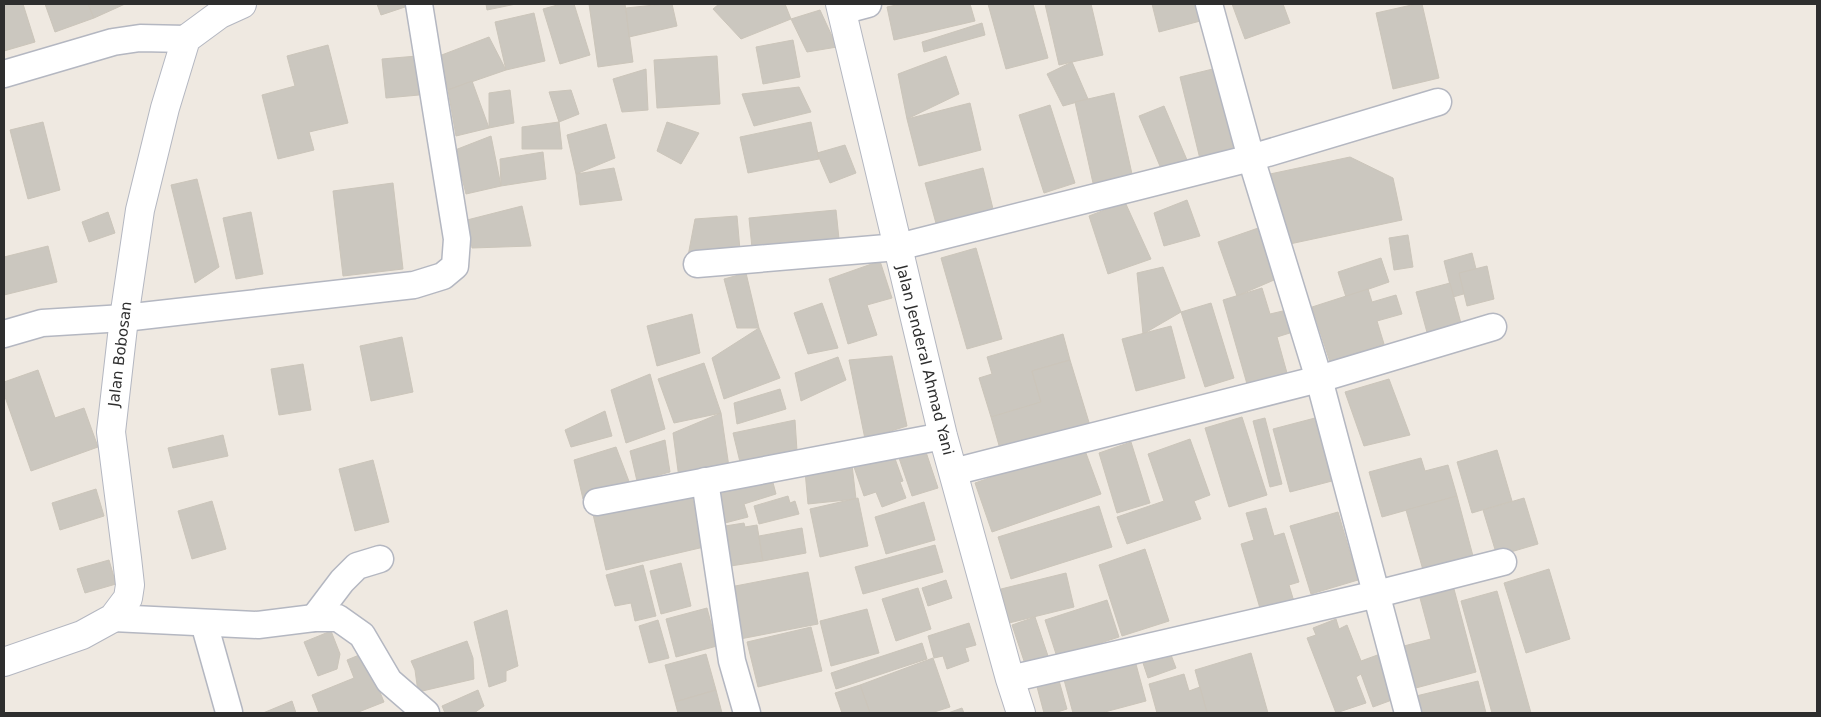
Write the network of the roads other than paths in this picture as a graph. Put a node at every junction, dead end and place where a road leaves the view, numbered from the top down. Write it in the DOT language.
graph roads {
  1 [pos="242,4"];
  2 [pos="419,4"];
  3 [pos="868,4"];
  4 [pos="1209,4"];
  5 [pos="841,8"];
  6 [pos="186,39"];
  7 [pos="4,74"];
  8 [pos="1438,102"];
  9 [pos="1251,158"];
  10 [pos="898,247"];
  11 [pos="697,264"];
  12 [pos="124,318"];
  13 [pos="1493,327"];
  14 [pos="4,334"];
  15 [pos="1319,379"];
  16 [pos="943,436"];
  17 [pos="953,472"];
  18 [pos="705,481"];
  19 [pos="597,502"];
  20 [pos="380,559"];
  21 [pos="1503,562"];
  22 [pos="1377,594"];
  23 [pos="113,618"];
  24 [pos="314,618"];
  25 [pos="204,623"];
  26 [pos="4,662"];
  27 [pos="1010,679"];
  28 [pos="229,712"];
  29 [pos="426,713"];
  30 [pos="747,713"];
  31 [pos="1021,713"];
  32 [pos="1408,713"];
  1 -- 6 [label="street"];
  2 -- 12 [label="street"];
  3 -- 5 [label="street"];
  4 -- 9 [label="street"];
  5 -- 10 [label="street, Jalan Jenderal Ahmad Yani"];
  6 -- 7 [label="street"];
  6 -- 12 [label="street, Jalan Bobosan"];
  8 -- 9 [label="street"];
  9 -- 10 [label="street"];
  9 -- 15 [label="street"];
  10 -- 11 [label="street"];
  10 -- 16 [label="street, Jalan Jenderal Ahmad Yani"];
  12 -- 14 [label="street"];
  12 -- 23 [label="street, Jalan Bobosan"];
  13 -- 15 [label="street"];
  15 -- 17 [label="street"];
  15 -- 22 [label="street"];
  16 -- 17 [label="street, Jalan Jenderal Ahmad Yani"];
  16 -- 18 [label="street"];
  17 -- 27 [label="street, Jalan Jenderal Ahmad Yani"];
  18 -- 19 [label="street"];
  18 -- 30 [label="street"];
  20 -- 24 [label="street"];
  21 -- 22 [label="street"];
  22 -- 27 [label="street"];
  22 -- 32 [label="street"];
  23 -- 25 [label="street"];
  23 -- 26 [label="street, Jalan Bobosan"];
  24 -- 25 [label="street"];
  24 -- 29 [label="street"];
  25 -- 28 [label="street"];
  27 -- 31 [label="street, Jalan Jenderal Ahmad Yani"];
}
